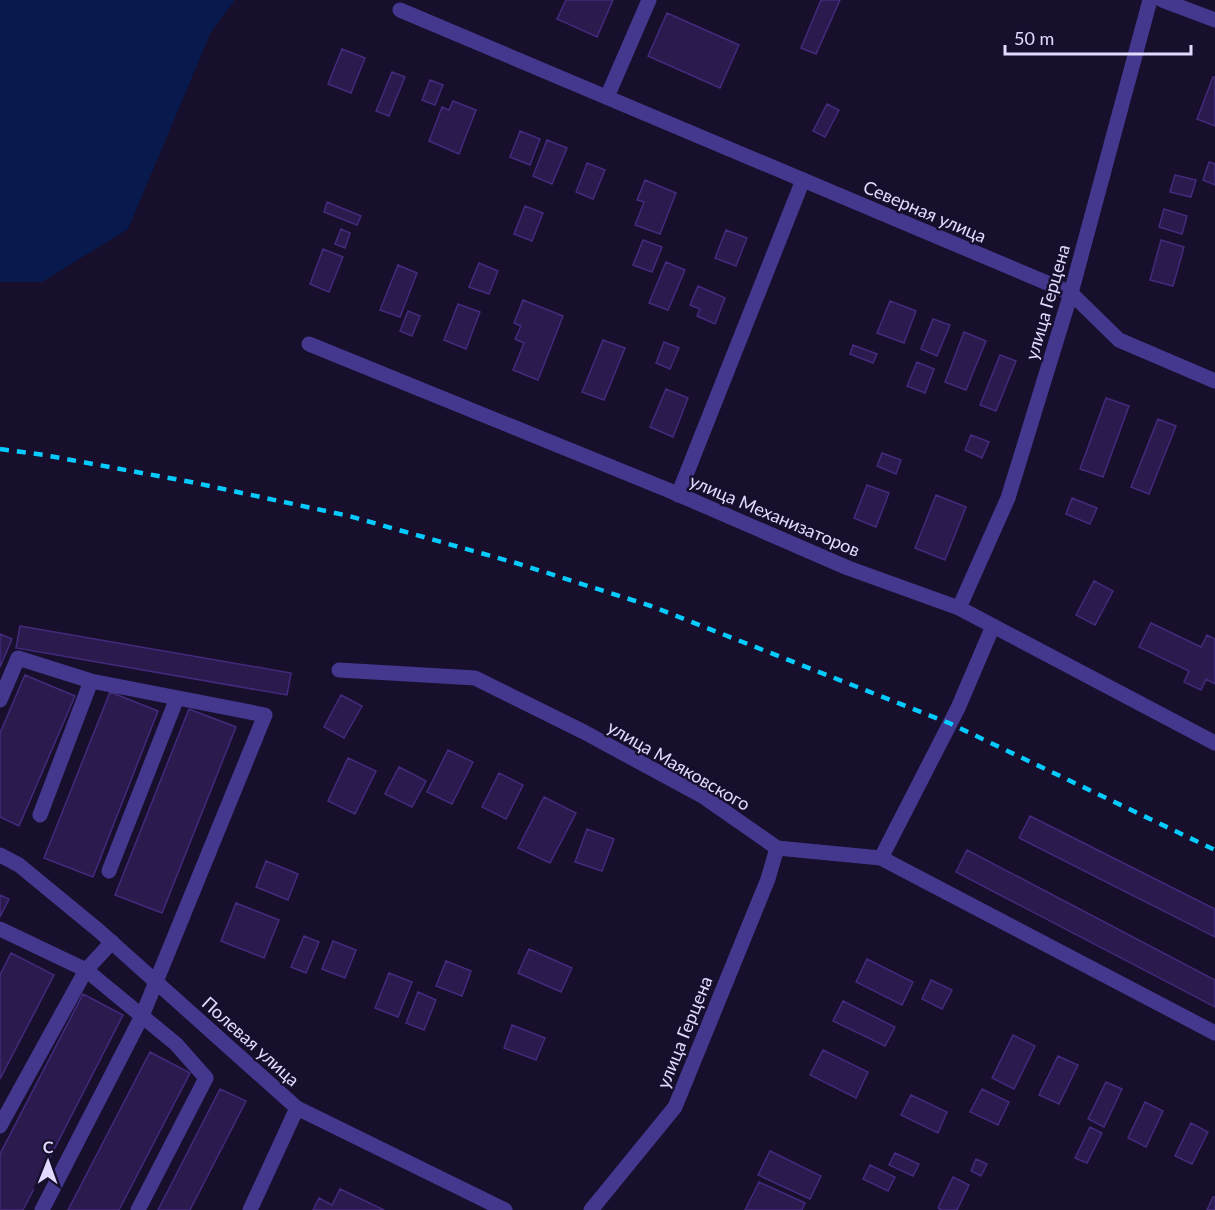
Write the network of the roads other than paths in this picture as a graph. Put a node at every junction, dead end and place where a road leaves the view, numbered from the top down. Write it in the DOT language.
graph roads {
  1 [pos="649,0"];
  2 [pos="1150,0"];
  3 [pos="1162,0"];
  4 [pos="400,10"];
  5 [pos="1215,20"];
  6 [pos="607,97"];
  7 [pos="804,180"];
  8 [pos="1071,293"];
  9 [pos="309,344"];
  10 [pos="1215,381"];
  11 [pos="678,495"];
  12 [pos="959,608"];
  13 [pos="993,626"];
  14 [pos="339,670"];
  15 [pos="91,681"];
  16 [pos="177,698"];
  17 [pos="0,700"];
  18 [pos="1215,742"];
  19 [pos="40,815"];
  20 [pos="777,848"];
  21 [pos="0,855"];
  22 [pos="881,858"];
  23 [pos="109,871"];
  24 [pos="4,931"];
  25 [pos="112,942"];
  26 [pos="0,947"];
  27 [pos="86,970"];
  28 [pos="155,981"];
  29 [pos="142,1016"];
  30 [pos="1215,1033"];
  31 [pos="297,1108"];
  32 [pos="0,1126"];
  33 [pos="42,1210"];
  34 [pos="138,1210"];
  35 [pos="250,1210"];
  36 [pos="505,1210"];
  37 [pos="591,1210"];
  1 -- 6 [label="street"];
  2 -- 8 [label="street, улица Герцена"];
  3 -- 5 [label="street"];
  4 -- 6 [label="street, Северная улица"];
  6 -- 7 [label="street, Северная улица"];
  7 -- 8 [label="street, Северная улица"];
  7 -- 11 [label="street"];
  8 -- 10 [label="street, Северная улица"];
  8 -- 12 [label="street, улица Герцена"];
  9 -- 11 [label="street, улица Механизаторов"];
  11 -- 12 [label="street, улица Механизаторов"];
  12 -- 13 [label="street, улица Механизаторов"];
  13 -- 18 [label="street, улица Механизаторов"];
  13 -- 22 [label="street"];
  14 -- 20 [label="street, улица Маяковского"];
  15 -- 16 [label="street"];
  15 -- 17 [label="street"];
  15 -- 19 [label="street"];
  16 -- 23 [label="street"];
  16 -- 28 [label="street"];
  20 -- 22 [label="street, улица Маяковского"];
  20 -- 37 [label="street, улица Герцена"];
  21 -- 25 [label="street, Полевая улица"];
  22 -- 30 [label="street, улица Маяковского"];
  24 -- 26 [label="street"];
  24 -- 27 [label="street"];
  25 -- 27 [label="street"];
  25 -- 28 [label="street, Полевая улица"];
  27 -- 29 [label="street"];
  27 -- 32 [label="street"];
  28 -- 29 [label="street"];
  28 -- 31 [label="street, Полевая улица"];
  29 -- 33 [label="street"];
  29 -- 34 [label="street"];
  31 -- 35 [label="street"];
  31 -- 36 [label="street, Полевая улица"];
}
